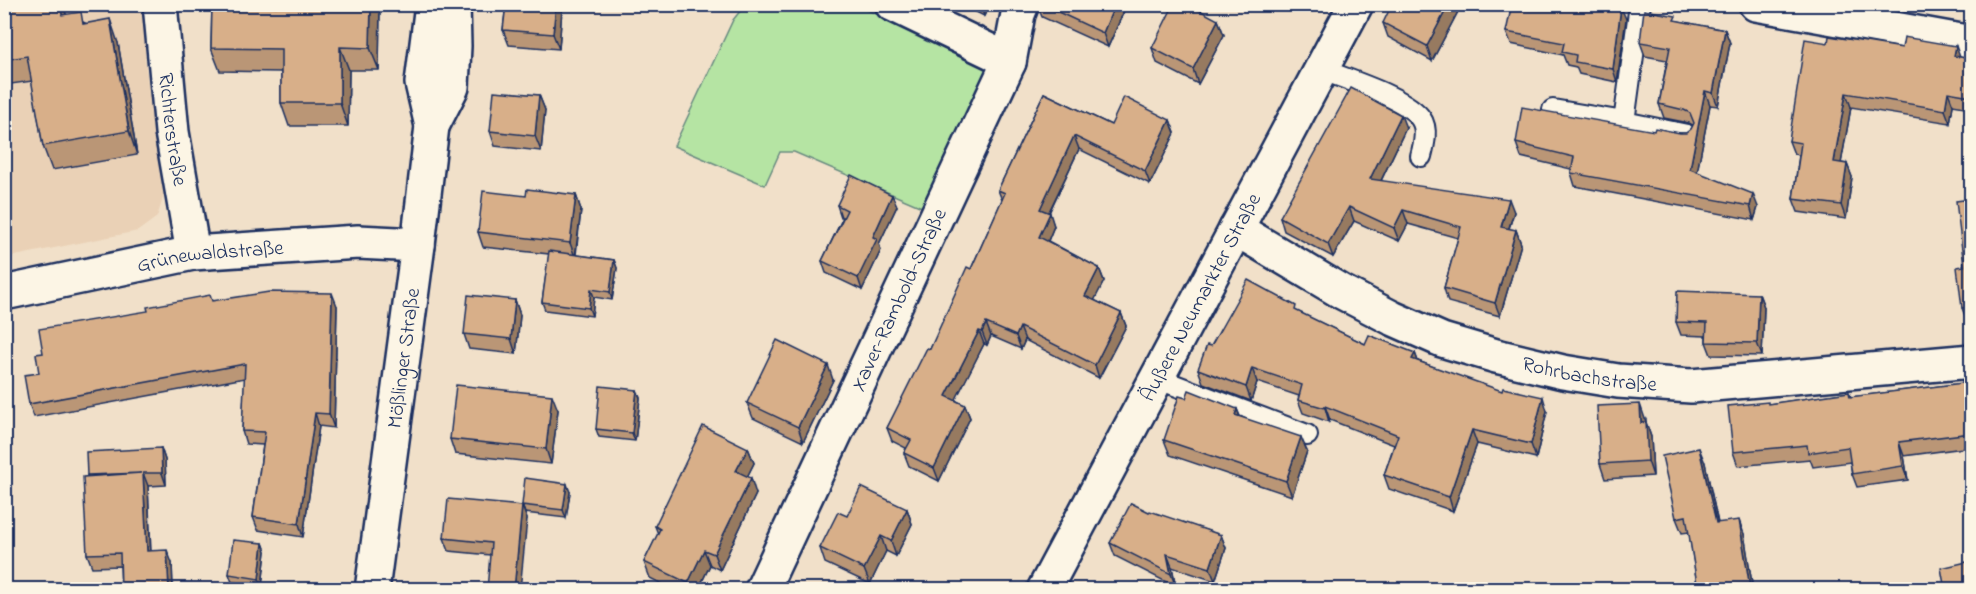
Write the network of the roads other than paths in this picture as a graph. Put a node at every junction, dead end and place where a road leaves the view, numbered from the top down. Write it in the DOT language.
graph roads {
  1 [pos="160,4"];
  2 [pos="436,4"];
  3 [pos="453,4"];
  4 [pos="892,4"];
  5 [pos="1022,4"];
  6 [pos="1356,4"];
  7 [pos="1640,4"];
  8 [pos="1756,4"];
  9 [pos="1971,43"];
  10 [pos="1010,62"];
  11 [pos="1320,69"];
  12 [pos="1553,110"];
  13 [pos="1624,122"];
  14 [pos="432,126"];
  15 [pos="1687,135"];
  16 [pos="1421,156"];
  17 [pos="1236,229"];
  18 [pos="418,245"];
  19 [pos="193,253"];
  20 [pos="4,293"];
  21 [pos="1971,361"];
  22 [pos="1156,378"];
  23 [pos="1307,435"];
  24 [pos="372,590"];
  25 [pos="762,590"];
  26 [pos="1044,590"];
  1 -- 19 [label="street, Richterstraße"];
  2 -- 14 [label="street, Mößlinger Straße"];
  3 -- 14 [label="street, Mößlinger Straße"];
  4 -- 10 [label="street"];
  5 -- 10 [label="street, Xaver-Rambold-Straße"];
  6 -- 11 [label="street, Äußere Neumarkter Straße"];
  7 -- 13 [label="lane"];
  8 -- 9 [label="street"];
  10 -- 25 [label="street, Xaver-Rambold-Straße"];
  11 -- 16 [label="lane"];
  11 -- 17 [label="street, Äußere Neumarkter Straße"];
  12 -- 13 [label="lane"];
  13 -- 15 [label="lane"];
  14 -- 18 [label="street, Mößlinger Straße"];
  17 -- 21 [label="street, Rohrbachstraße"];
  17 -- 22 [label="street, Äußere Neumarkter Straße"];
  18 -- 19 [label="street, Grünewaldstraße"];
  18 -- 24 [label="street, Mößlinger Straße"];
  19 -- 20 [label="street, Grünewaldstraße"];
  22 -- 23 [label="lane"];
  22 -- 26 [label="street, Äußere Neumarkter Straße"];
}
